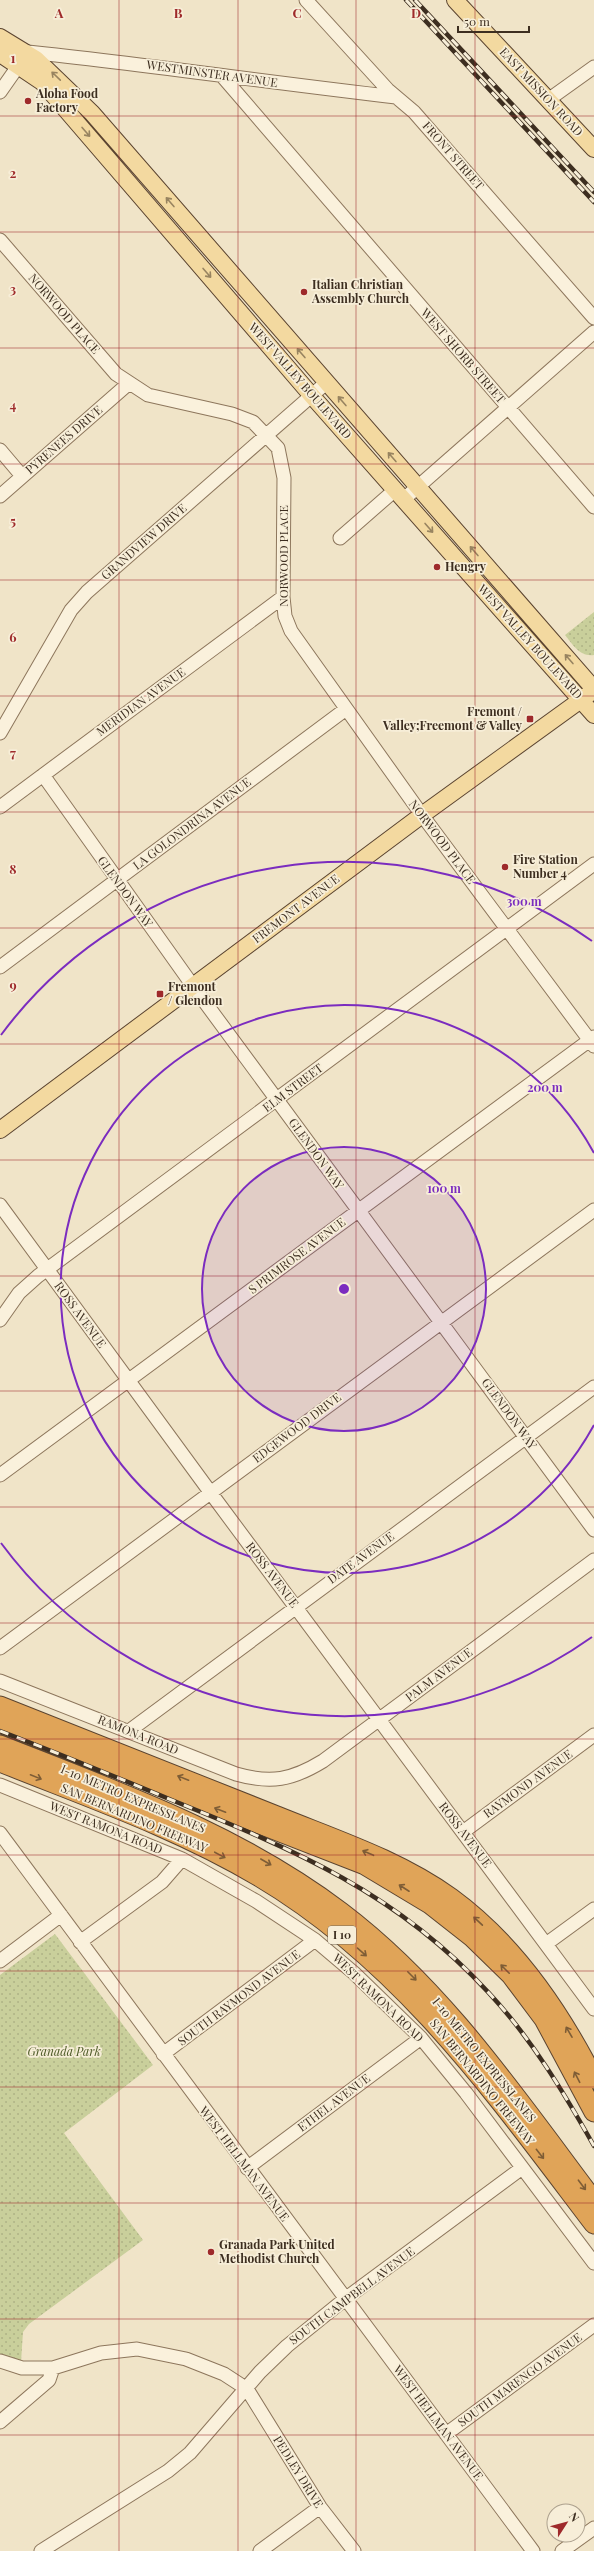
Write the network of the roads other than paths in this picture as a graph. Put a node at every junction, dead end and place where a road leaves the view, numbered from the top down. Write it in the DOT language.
graph roads {
  1 [pos="306,0"];
  2 [pos="455,0"];
  3 [pos="0,37"];
  4 [pos="0,54"];
  5 [pos="23,58"];
  6 [pos="594,67"];
  7 [pos="223,77"];
  8 [pos="0,92"];
  9 [pos="396,97"];
  10 [pos="548,100"];
  11 [pos="594,149"];
  12 [pos="160,219"];
  13 [pos="0,240"];
  14 [pos="207,245"];
  15 [pos="594,318"];
  16 [pos="594,332"];
  17 [pos="326,383"];
  18 [pos="128,384"];
  19 [pos="312,396"];
  20 [pos="508,407"];
  21 [pos="266,435"];
  22 [pos="0,450"];
  23 [pos="22,476"];
  24 [pos="417,487"];
  25 [pos="400,495"];
  26 [pos="0,496"];
  27 [pos="594,507"];
  28 [pos="340,538"];
  29 [pos="283,597"];
  30 [pos="590,693"];
  31 [pos="346,710"];
  32 [pos="594,715"];
  33 [pos="0,733"];
  34 [pos="43,775"];
  35 [pos="0,807"];
  36 [pos="422,815"];
  37 [pos="594,864"];
  38 [pos="117,880"];
  39 [pos="506,929"];
  40 [pos="0,967"];
  41 [pos="193,986"];
  42 [pos="592,1041"];
  43 [pos="276,1100"];
  44 [pos="0,1130"];
  45 [pos="0,1205"];
  46 [pos="594,1210"];
  47 [pos="358,1211"];
  48 [pos="47,1270"];
  49 [pos="0,1320"];
  50 [pos="441,1322"];
  51 [pos="128,1381"];
  52 [pos="594,1386"];
  53 [pos="526,1437"];
  54 [pos="0,1475"];
  55 [pos="211,1492"];
  56 [pos="594,1530"];
  57 [pos="594,1560"];
  58 [pos="296,1607"];
  59 [pos="0,1648"];
  60 [pos="0,1681"];
  61 [pos="0,1706"];
  62 [pos="379,1719"];
  63 [pos="0,1723"];
  64 [pos="129,1731"];
  65 [pos="594,1735"];
  66 [pos="0,1745"];
  67 [pos="0,1762"];
  68 [pos="278,1780"];
  69 [pos="0,1785"];
  70 [pos="463,1832"];
  71 [pos="0,1833"];
  72 [pos="182,1859"];
  73 [pos="291,1898"];
  74 [pos="594,1909"];
  75 [pos="340,1912"];
  76 [pos="61,1915"];
  77 [pos="315,1940"];
  78 [pos="80,1942"];
  79 [pos="546,1944"];
  80 [pos="0,1961"];
  81 [pos="594,2009"];
  82 [pos="422,2038"];
  83 [pos="163,2054"];
  84 [pos="594,2079"];
  85 [pos="594,2112"];
  86 [pos="247,2168"];
  87 [pos="522,2168"];
  88 [pos="594,2201"];
  89 [pos="594,2224"];
  90 [pos="594,2263"];
  91 [pos="345,2299"];
  92 [pos="594,2326"];
  93 [pos="0,2361"];
  94 [pos="53,2368"];
  95 [pos="247,2389"];
  96 [pos="0,2422"];
  97 [pos="446,2434"];
  98 [pos="320,2507"];
  99 [pos="594,2528"];
  100 [pos="41,2551"];
  101 [pos="260,2551"];
  102 [pos="354,2551"];
  103 [pos="533,2551"];
  104 [pos="562,2551"];
  1 -- 9 [label="street, FRONT STREET"];
  2 -- 10 [label="main road, EAST MISSION ROAD"];
  3 -- 5 [label="main road, WEST VALLEY BOULEVARD"];
  4 -- 5 [label="main road, WEST VALLEY BOULEVARD"];
  5 -- 7 [label="street, WESTMINSTER AVENUE"];
  5 -- 8 [label="street"];
  5 -- 12 [label="main road, WEST VALLEY BOULEVARD, one-way"];
  14 -- 5 [label="main road, WEST VALLEY BOULEVARD, one-way"];
  6 -- 10 [label="street"];
  7 -- 9 [label="street, WESTMINSTER AVENUE"];
  7 -- 20 [label="street, WEST SHORB STREET"];
  9 -- 15 [label="street, FRONT STREET"];
  10 -- 11 [label="main road, EAST MISSION ROAD"];
  12 -- 14 [label="main road"];
  12 -- 19 [label="main road, WEST VALLEY BOULEVARD, one-way"];
  13 -- 18 [label="street, NORWOOD PLACE"];
  17 -- 14 [label="main road, WEST VALLEY BOULEVARD, one-way"];
  16 -- 20 [label="street"];
  17 -- 19 [label="street, GRANDVIEW DRIVE"];
  24 -- 17 [label="main road, WEST VALLEY BOULEVARD, one-way"];
  18 -- 21 [label="street, NORWOOD PLACE"];
  18 -- 23 [label="street, PYRENEES DRIVE"];
  19 -- 21 [label="street, GRANDVIEW DRIVE"];
  19 -- 25 [label="main road, WEST VALLEY BOULEVARD"];
  20 -- 24 [label="street"];
  20 -- 27 [label="street, WEST SHORB STREET"];
  21 -- 29 [label="street, NORWOOD PLACE"];
  21 -- 33 [label="street, GRANDVIEW DRIVE"];
  22 -- 23 [label="street"];
  23 -- 26 [label="street, PYRENEES DRIVE"];
  24 -- 25 [label="street"];
  30 -- 24 [label="main road, WEST VALLEY BOULEVARD, one-way"];
  25 -- 28 [label="street"];
  25 -- 30 [label="main road, WEST VALLEY BOULEVARD, one-way"];
  29 -- 31 [label="street, NORWOOD PLACE"];
  29 -- 34 [label="street, MERIDIAN AVENUE"];
  30 -- 32 [label="main road, WEST VALLEY BOULEVARD"];
  30 -- 36 [label="main road, FREMONT AVENUE"];
  31 -- 36 [label="street, NORWOOD PLACE"];
  31 -- 38 [label="street, LA GOLONDRINA AVENUE"];
  34 -- 35 [label="street, MERIDIAN AVENUE"];
  34 -- 38 [label="street, GLENDON WAY"];
  36 -- 39 [label="street, NORWOOD PLACE"];
  36 -- 41 [label="main road, FREMONT AVENUE"];
  37 -- 39 [label="street, ELM STREET"];
  38 -- 40 [label="street, LA GOLONDRINA AVENUE"];
  38 -- 41 [label="street, GLENDON WAY"];
  39 -- 42 [label="street, NORWOOD PLACE"];
  39 -- 43 [label="street, ELM STREET"];
  41 -- 43 [label="street, GLENDON WAY"];
  41 -- 44 [label="main road, FREMONT AVENUE"];
  42 -- 47 [label="street, S PRIMROSE AVENUE"];
  43 -- 47 [label="street, GLENDON WAY"];
  43 -- 48 [label="street, ELM STREET"];
  45 -- 48 [label="street, ROSS AVENUE"];
  46 -- 50 [label="street, EDGEWOOD DRIVE"];
  47 -- 50 [label="street, GLENDON WAY"];
  47 -- 51 [label="street, S PRIMROSE AVENUE"];
  48 -- 49 [label="street, ELM STREET"];
  48 -- 51 [label="street, ROSS AVENUE"];
  50 -- 53 [label="street, GLENDON WAY"];
  50 -- 55 [label="street, EDGEWOOD DRIVE"];
  51 -- 54 [label="street, S PRIMROSE AVENUE"];
  51 -- 55 [label="street, ROSS AVENUE"];
  52 -- 53 [label="street, DATE AVENUE"];
  53 -- 56 [label="street, GLENDON WAY"];
  53 -- 58 [label="street, DATE AVENUE"];
  55 -- 58 [label="street, ROSS AVENUE"];
  55 -- 59 [label="street, EDGEWOOD DRIVE"];
  57 -- 62 [label="street, PALM AVENUE"];
  58 -- 62 [label="street, ROSS AVENUE"];
  58 -- 64 [label="street, DATE AVENUE"];
  60 -- 64 [label="street, RAMONA ROAD"];
  84 -- 61 [label="highway, one-way"];
  62 -- 68 [label="street, PALM AVENUE"];
  62 -- 70 [label="street, ROSS AVENUE"];
  85 -- 63 [label="highway, I-10 METRO EXPRESSLANES, one-way"];
  64 -- 68 [label="street, RAMONA ROAD"];
  65 -- 70 [label="street, RAYMOND AVENUE"];
  66 -- 75 [label="highway, I-10 METRO EXPRESSLANES, one-way"];
  67 -- 73 [label="highway, SAN BERNARDINO FREEWAY / I 10, one-way"];
  69 -- 72 [label="street, WEST RAMONA ROAD"];
  70 -- 79 [label="street, ROSS AVENUE"];
  71 -- 76 [label="street, WEST HELLMAN AVENUE"];
  72 -- 77 [label="street, WEST RAMONA ROAD"];
  72 -- 78 [label="street"];
  73 -- 75 [label="highway"];
  73 -- 89 [label="highway, SAN BERNARDINO FREEWAY / I 10, one-way"];
  74 -- 79 [label="street"];
  75 -- 88 [label="highway, I-10 METRO EXPRESSLANES, one-way"];
  76 -- 78 [label="street, WEST HELLMAN AVENUE"];
  76 -- 80 [label="street"];
  77 -- 82 [label="street, WEST RAMONA ROAD"];
  77 -- 83 [label="street, SOUTH RAYMOND AVENUE"];
  78 -- 83 [label="street, WEST HELLMAN AVENUE"];
  79 -- 81 [label="street"];
  82 -- 86 [label="street, ETHEL AVENUE"];
  82 -- 87 [label="street, WEST RAMONA ROAD"];
  83 -- 86 [label="street, WEST HELLMAN AVENUE"];
  86 -- 91 [label="street, WEST HELLMAN AVENUE"];
  87 -- 90 [label="street, WEST RAMONA ROAD"];
  87 -- 91 [label="street, SOUTH CAMPBELL AVENUE"];
  91 -- 95 [label="street, SOUTH CAMPBELL AVENUE"];
  91 -- 97 [label="street, WEST HELLMAN AVENUE"];
  92 -- 97 [label="street, SOUTH MARENGO AVENUE"];
  93 -- 94 [label="street"];
  94 -- 95 [label="street"];
  94 -- 96 [label="street"];
  95 -- 98 [label="street, PEDLEY DRIVE"];
  95 -- 100 [label="street, SOUTH CAMPBELL AVENUE"];
  97 -- 103 [label="street, WEST HELLMAN AVENUE"];
  98 -- 101 [label="street"];
  98 -- 102 [label="street, PEDLEY DRIVE"];
  99 -- 104 [label="street"];
}
